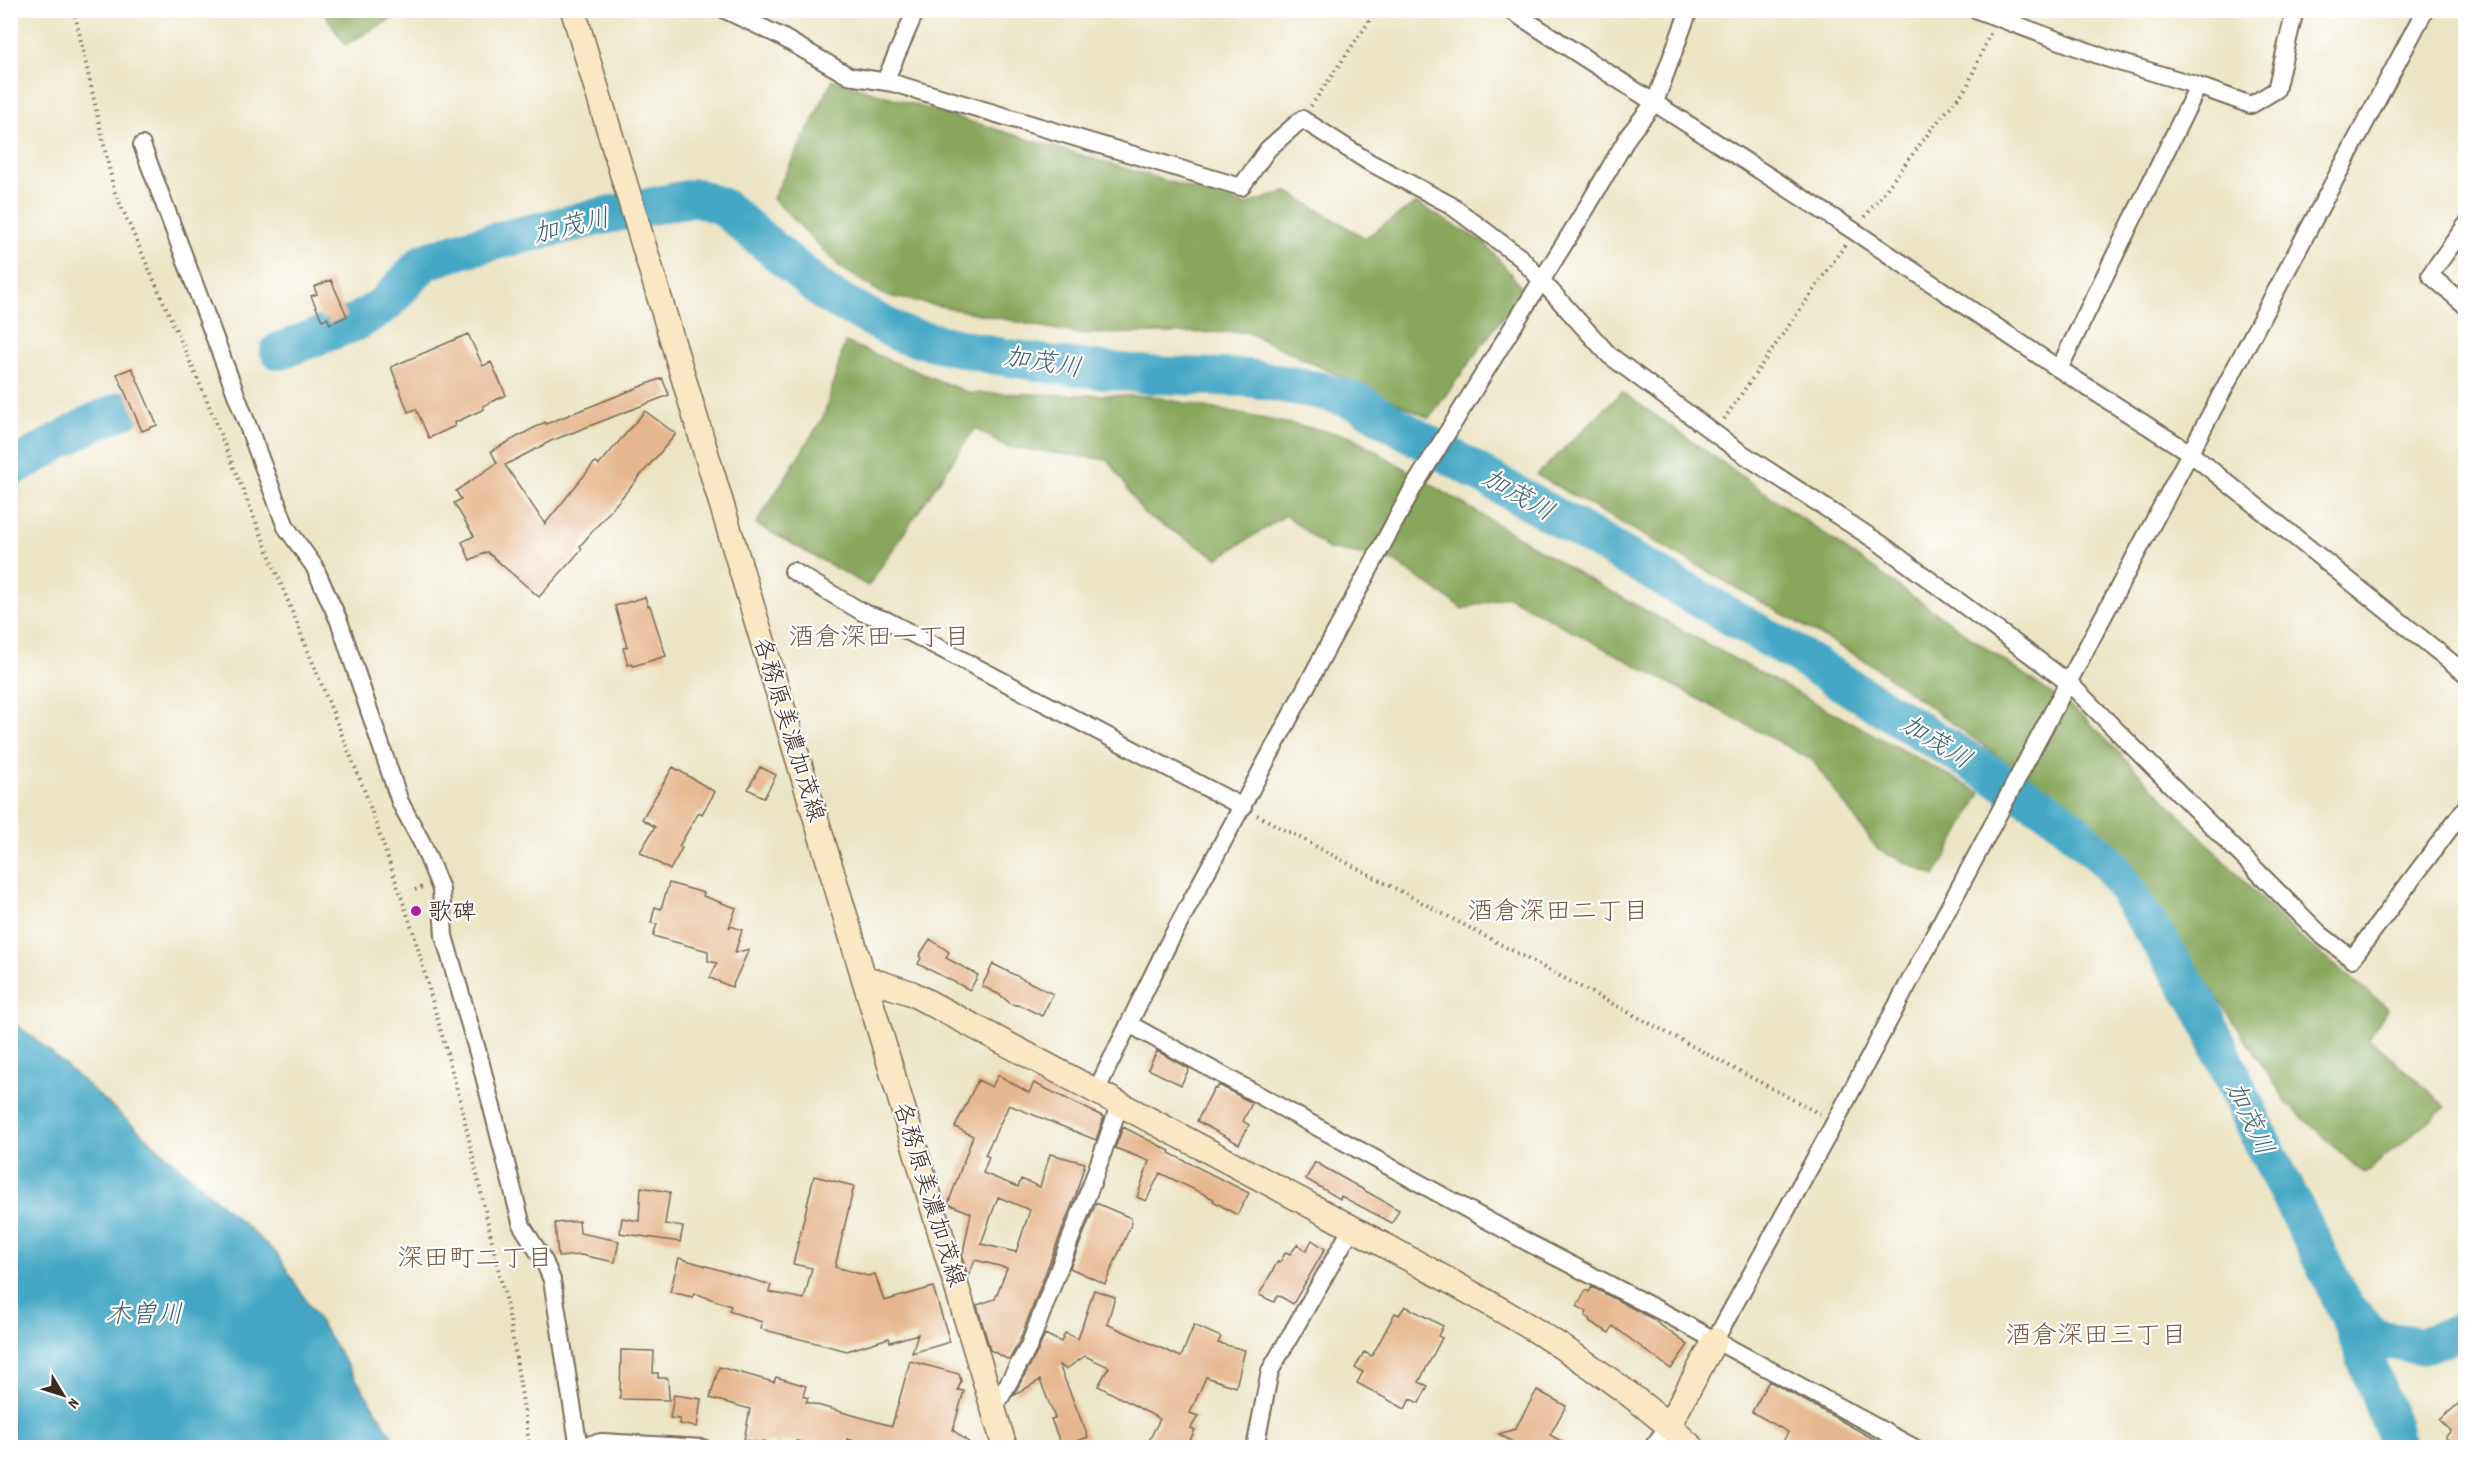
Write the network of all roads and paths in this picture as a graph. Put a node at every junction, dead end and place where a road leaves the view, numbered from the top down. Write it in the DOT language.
graph roads {
  1 [pos="74,10"];
  2 [pos="573,10"];
  3 [pos="725,10"];
  4 [pos="916,10"];
  5 [pos="1377,10"];
  6 [pos="1510,10"];
  7 [pos="1689,10"];
  8 [pos="1977,10"];
  9 [pos="2295,10"];
  10 [pos="2426,10"];
  11 [pos="1996,18"];
  12 [pos="885,81"];
  13 [pos="2198,86"];
  14 [pos="1655,102"];
  15 [pos="1302,119"];
  16 [pos="142,145"];
  17 [pos="2466,225"];
  18 [pos="1854,231"];
  19 [pos="1542,280"];
  20 [pos="2466,306"];
  21 [pos="2059,369"];
  22 [pos="1714,433"];
  23 [pos="2190,453"];
  24 [pos="793,572"];
  25 [pos="2466,674"];
  26 [pos="2069,683"];
  27 [pos="1243,807"];
  28 [pos="2466,807"];
  29 [pos="865,978"];
  30 [pos="1129,1024"];
  31 [pos="1096,1091"];
  32 [pos="1120,1103"];
  33 [pos="1835,1122"];
  34 [pos="1352,1228"];
  35 [pos="1715,1340"];
  36 [pos="994,1410"];
  37 [pos="1669,1425"];
  38 [pos="579,1447"];
  39 [pos="530,1448"];
  40 [pos="703,1448"];
  41 [pos="1005,1448"];
  42 [pos="1255,1448"];
  43 [pos="1652,1448"];
  44 [pos="1693,1448"];
  45 [pos="1915,1448"];
  1 -- 39 [label="path"];
  2 -- 29 [label="main road, 各務原美濃加茂線"];
  3 -- 12 [label="street"];
  4 -- 12 [label="street"];
  5 -- 15 [label="path"];
  6 -- 14 [label="street"];
  7 -- 14 [label="street"];
  8 -- 11 [label="street"];
  9 -- 13 [label="street"];
  10 -- 23 [label="street"];
  11 -- 13 [label="street"];
  11 -- 18 [label="path"];
  12 -- 15 [label="street"];
  13 -- 21 [label="street"];
  14 -- 18 [label="street"];
  14 -- 19 [label="street"];
  15 -- 19 [label="street"];
  16 -- 38 [label="street"];
  17 -- 20 [label="street"];
  18 -- 21 [label="street"];
  18 -- 22 [label="path"];
  19 -- 22 [label="street"];
  19 -- 27 [label="street"];
  21 -- 23 [label="street"];
  22 -- 26 [label="street"];
  23 -- 25 [label="street"];
  23 -- 26 [label="street"];
  24 -- 27 [label="street"];
  26 -- 28 [label="street"];
  26 -- 33 [label="street"];
  27 -- 30 [label="street"];
  27 -- 33 [label="path"];
  29 -- 31 [label="main road"];
  29 -- 36 [label="main road, 各務原美濃加茂線"];
  30 -- 31 [label="street"];
  30 -- 35 [label="street"];
  31 -- 32 [label="main road"];
  32 -- 34 [label="main road"];
  32 -- 36 [label="street"];
  33 -- 35 [label="street"];
  34 -- 37 [label="main road"];
  34 -- 42 [label="street"];
  35 -- 37 [label="main road"];
  35 -- 45 [label="street"];
  36 -- 41 [label="main road, 各務原美濃加茂線"];
  37 -- 43 [label="street"];
  37 -- 44 [label="main road"];
  38 -- 40 [label="street"];
}
